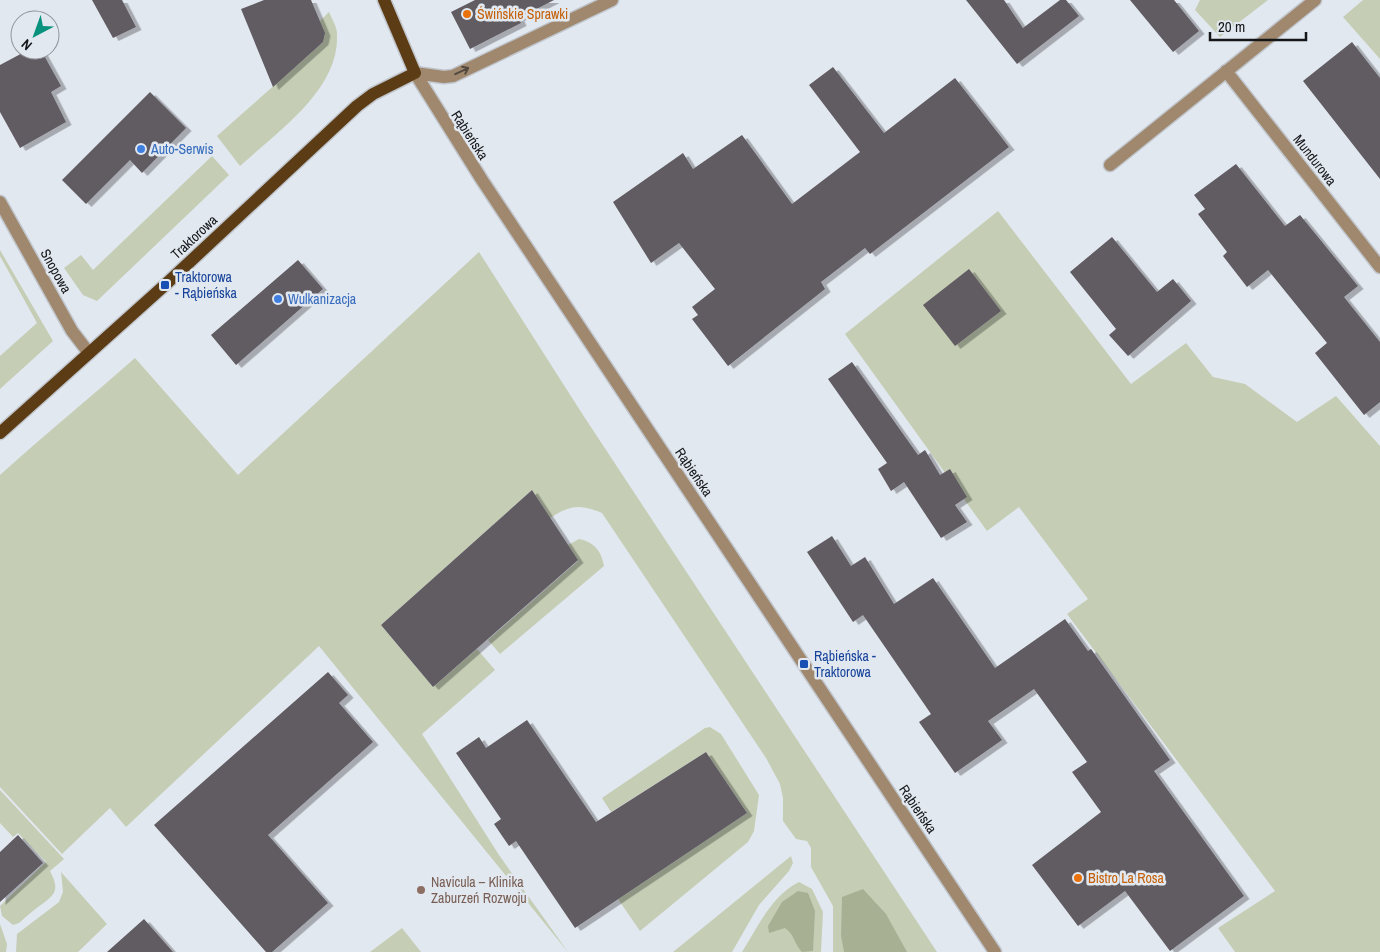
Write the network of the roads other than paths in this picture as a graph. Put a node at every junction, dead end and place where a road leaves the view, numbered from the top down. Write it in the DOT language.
graph roads {
  1 [pos="384,0"];
  2 [pos="612,0"];
  3 [pos="1315,0"];
  4 [pos="1226,71"];
  5 [pos="415,73"];
  6 [pos="1110,165"];
  7 [pos="0,202"];
  8 [pos="1380,267"];
  9 [pos="89,353"];
  10 [pos="0,433"];
  11 [pos="995,952"];
  1 -- 5 [label="main road, Rąbieńska"];
  5 -- 2 [label="street, one-way"];
  3 -- 4 [label="street"];
  4 -- 6 [label="street"];
  4 -- 8 [label="street, Mundurowa"];
  5 -- 9 [label="main road, Traktorowa"];
  5 -- 11 [label="street, Rąbieńska"];
  7 -- 9 [label="street, Snopowa"];
  9 -- 10 [label="main road, Traktorowa"];
}
